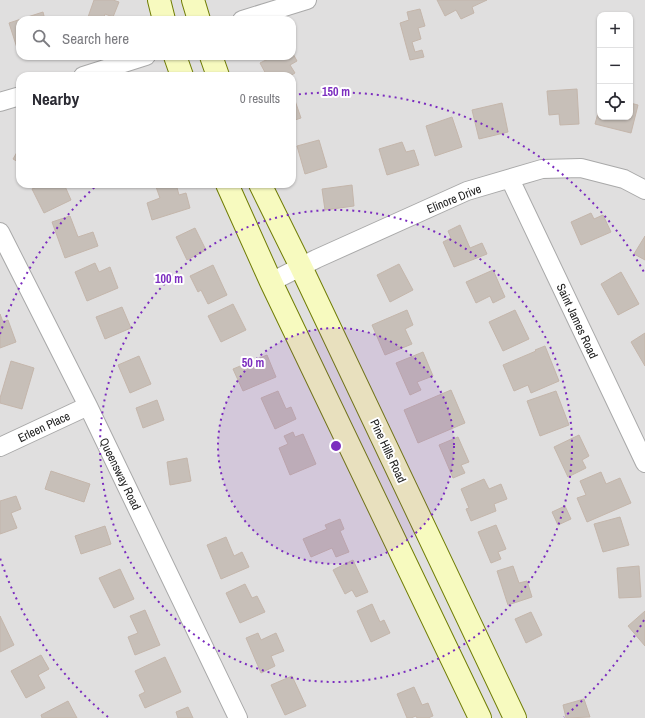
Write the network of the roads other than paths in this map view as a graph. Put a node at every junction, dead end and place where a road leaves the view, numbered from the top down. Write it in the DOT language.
graph roads {
  1 [pos="159,0"];
  2 [pos="193,0"];
  3 [pos="307,0"];
  4 [pos="163,16"];
  5 [pos="199,16"];
  6 [pos="255,16"];
  7 [pos="133,60"];
  8 [pos="176,60"];
  9 [pos="212,60"];
  10 [pos="96,72"];
  11 [pos="181,72"];
  12 [pos="217,72"];
  13 [pos="16,97"];
  14 [pos="0,102"];
  15 [pos="510,179"];
  16 [pos="229,188"];
  17 [pos="262,188"];
  18 [pos="645,190"];
  19 [pos="0,232"];
  20 [pos="300,267"];
  21 [pos="271,282"];
  22 [pos="88,406"];
  23 [pos="0,447"];
  24 [pos="645,463"];
  25 [pos="238,718"];
  26 [pos="480,718"];
  27 [pos="515,718"];
  1 -- 4 [label="main road"];
  2 -- 5 [label="main road"];
  3 -- 6 [label="street"];
  7 -- 10 [label="street"];
  8 -- 11 [label="main road"];
  9 -- 12 [label="main road"];
  13 -- 14 [label="street"];
  15 -- 18 [label="street, Elinore Drive"];
  15 -- 20 [label="street, Elinore Drive"];
  15 -- 24 [label="street, Saint James Road"];
  16 -- 21 [label="main road"];
  17 -- 20 [label="main road, Pine Hills Road"];
  19 -- 22 [label="street, Queensway Road"];
  20 -- 21 [label="street, Elinore Drive"];
  20 -- 27 [label="main road, Pine Hills Road"];
  21 -- 26 [label="main road"];
  22 -- 23 [label="street, Erleen Place"];
  22 -- 25 [label="street, Queensway Road"];
}
